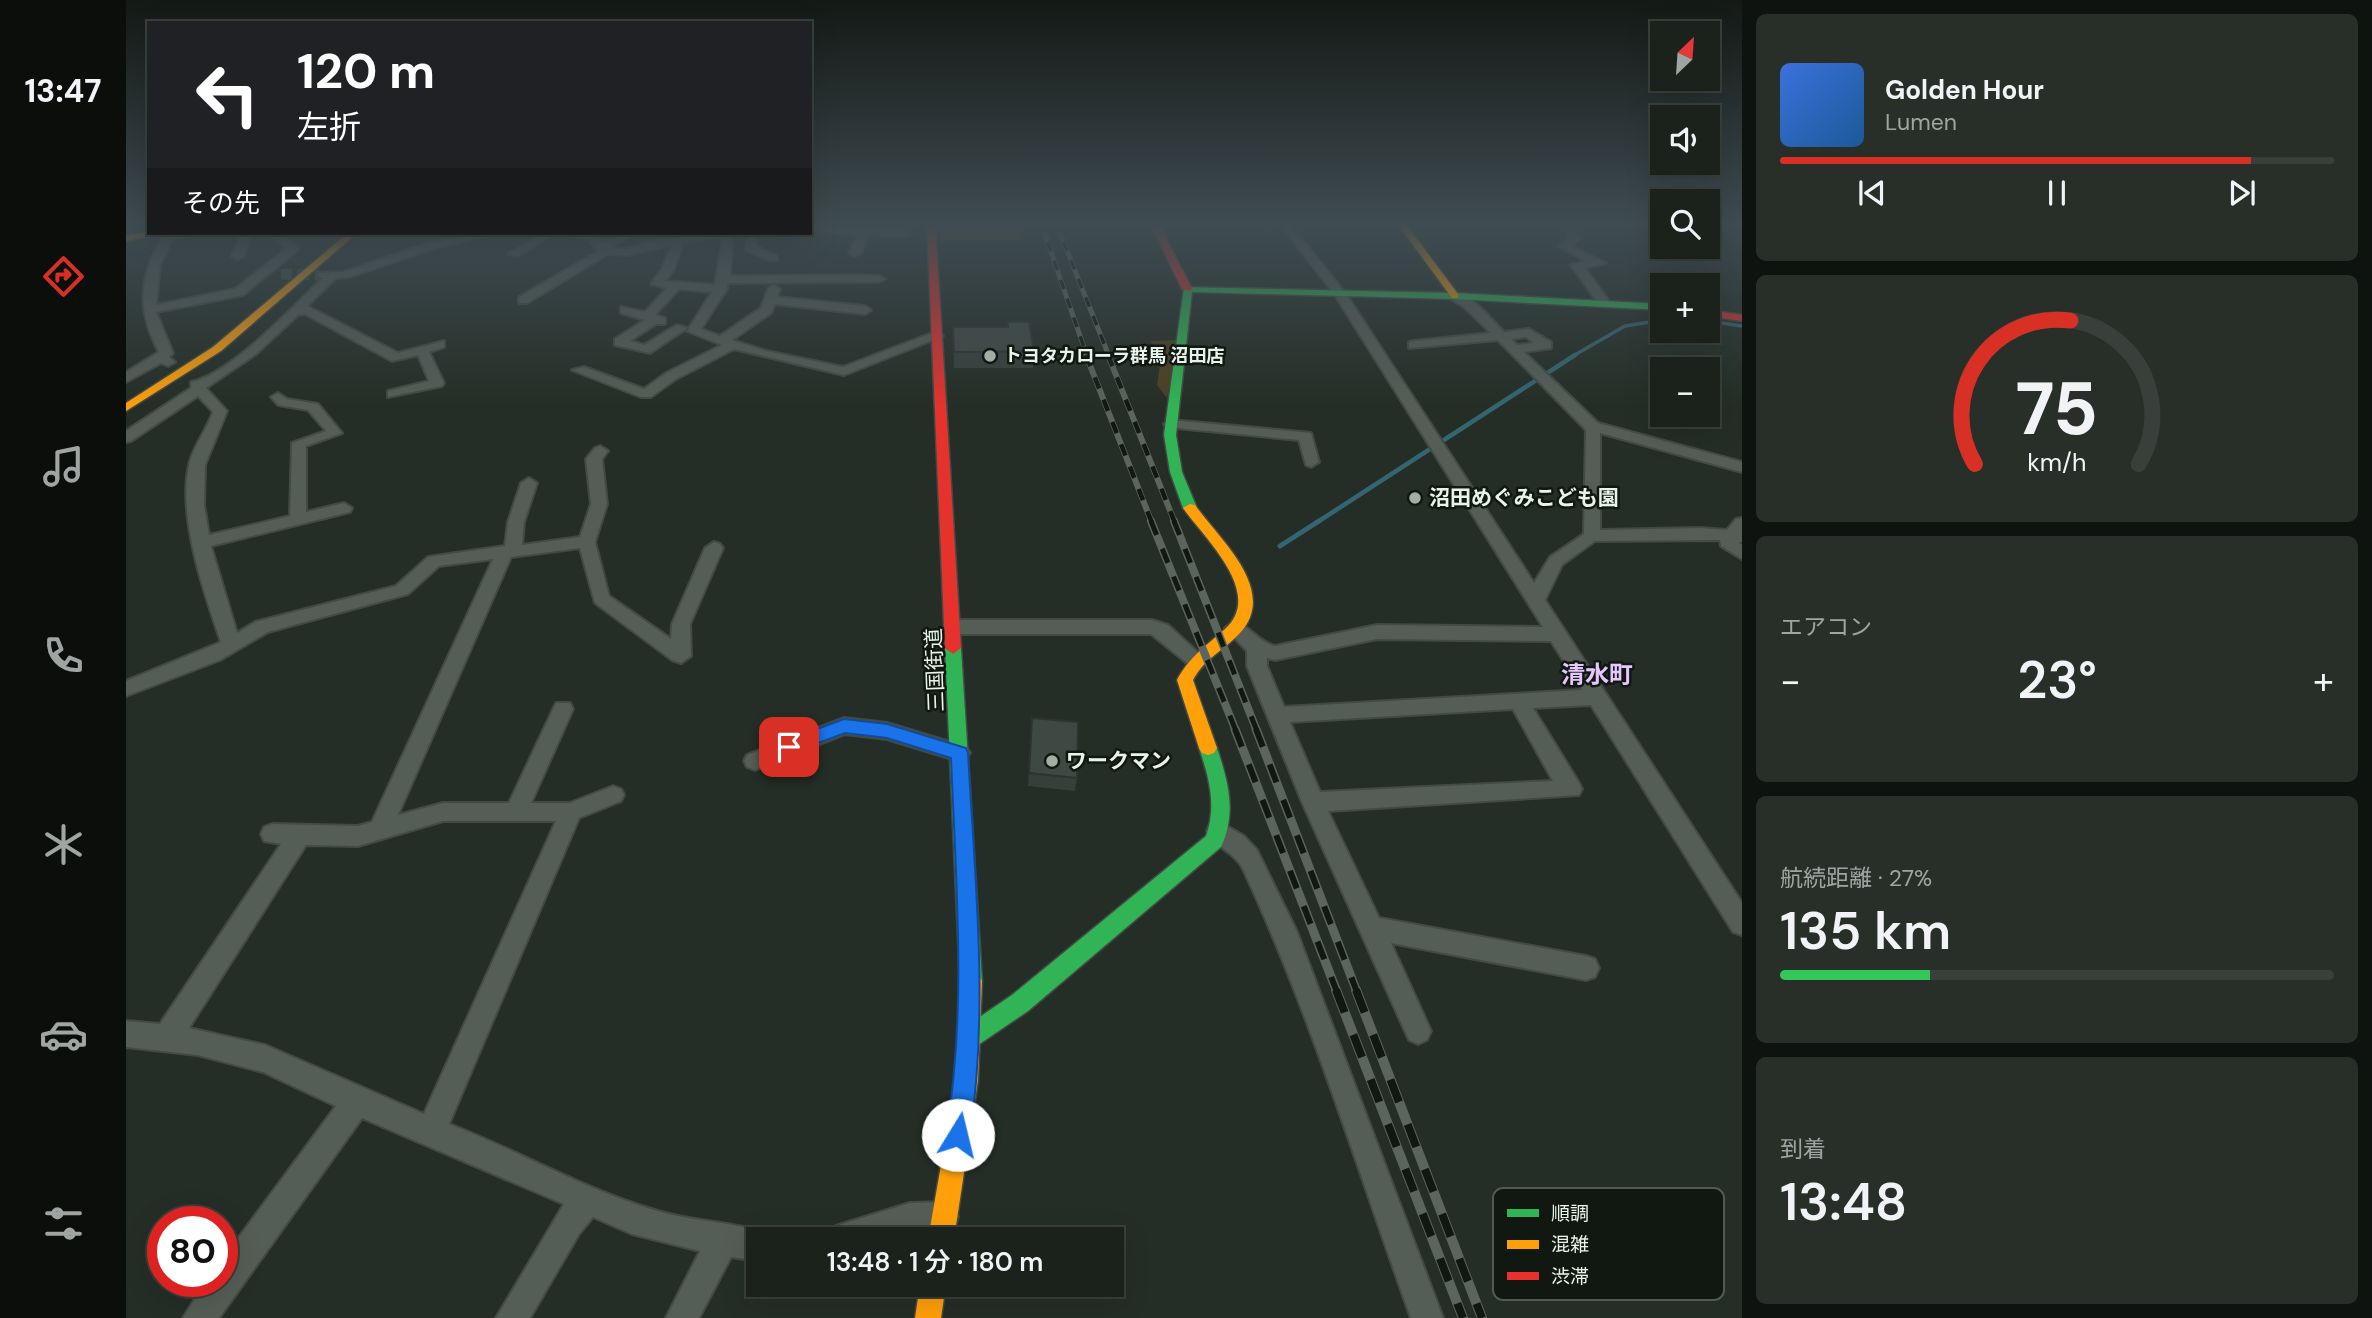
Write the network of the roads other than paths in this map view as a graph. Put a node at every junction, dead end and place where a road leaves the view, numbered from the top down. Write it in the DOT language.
graph roads {
  1 [pos="722,284"];
  2 [pos="151,285"];
  3 [pos="249,285"];
  4 [pos="294,285"];
  5 [pos="319,285"];
  6 [pos="548,285"];
  7 [pos="667,285"];
  8 [pos="677,285"];
  9 [pos="699,285"];
  10 [pos="775,285"];
  11 [pos="935,285"];
  12 [pos="1185,285"];
  13 [pos="1333,285"];
  14 [pos="1446,285"];
  15 [pos="1591,285"];
  16 [pos="1187,289"];
  17 [pos="1340,293"];
  18 [pos="1455,296"];
  19 [pos="523,300"];
  20 [pos="770,300"];
  21 [pos="1604,303"];
  22 [pos="1650,306"];
  23 [pos="147,310"];
  24 [pos="625,310"];
  25 [pos="865,310"];
  26 [pos="294,312"];
  27 [pos="1720,315"];
  28 [pos="651,318"];
  29 [pos="1742,318"];
  30 [pos="687,330"];
  31 [pos="937,336"];
  32 [pos="1501,336"];
  33 [pos="727,343"];
  34 [pos="439,344"];
  35 [pos="1414,345"];
  36 [pos="1514,349"];
  37 [pos="422,350"];
  38 [pos="579,370"];
  39 [pos="126,378"];
  40 [pos="197,387"];
  41 [pos="393,394"];
  42 [pos="278,397"];
  43 [pos="126,408"];
  44 [pos="1171,424"];
  45 [pos="1592,426"];
  46 [pos="126,438"];
  47 [pos="600,451"];
  48 [pos="1311,462"];
  49 [pos="1742,467"];
  50 [pos="529,483"];
  51 [pos="344,509"];
  52 [pos="298,519"];
  53 [pos="1742,523"];
  54 [pos="1592,536"];
  55 [pos="1735,536"];
  56 [pos="204,542"];
  57 [pos="587,542"];
  58 [pos="714,548"];
  59 [pos="509,552"];
  60 [pos="1742,553"];
  61 [pos="1536,600"];
  62 [pos="954,626"];
  63 [pos="1234,628"];
  64 [pos="1557,634"];
  65 [pos="231,643"];
  66 [pos="1257,649"];
  67 [pos="1195,659"];
  68 [pos="126,689"];
  69 [pos="1597,696"];
  70 [pos="1518,701"];
  71 [pos="563,709"];
  72 [pos="1279,715"];
  73 [pos="959,753"];
  74 [pos="755,761"];
  75 [pos="613,795"];
  76 [pos="1313,802"];
  77 [pos="516,812"];
  78 [pos="571,812"];
  79 [pos="381,827"];
  80 [pos="1218,831"];
  81 [pos="272,834"];
  82 [pos="300,835"];
  83 [pos="1742,924"];
  84 [pos="1370,928"];
  85 [pos="1586,968"];
  86 [pos="1418,1031"];
  87 [pos="126,1034"];
  88 [pos="167,1037"];
  89 [pos="970,1037"];
  90 [pos="357,1101"];
  91 [pos="431,1131"];
  92 [pos="586,1202"];
  93 [pos="881,1227"];
  94 [pos="940,1227"];
  95 [pos="943,1227"];
  96 [pos="722,1241"];
  97 [pos="746,1244"];
  98 [pos="931,1297"];
  99 [pos="199,1318"];
  100 [pos="512,1318"];
  101 [pos="682,1318"];
  102 [pos="928,1318"];
  103 [pos="1427,1318"];
  1 -- 30 [label="street"];
  2 -- 23 [label="street"];
  3 -- 23 [label="street"];
  4 -- 43 [label="main road"];
  5 -- 26 [label="street"];
  6 -- 19 [label="street"];
  7 -- 8 [label="street"];
  8 -- 9 [label="street"];
  8 -- 28 [label="street"];
  10 -- 20 [label="street"];
  11 -- 31 [label="main road, 三国街道"];
  12 -- 16 [label="main road"];
  13 -- 17 [label="street"];
  14 -- 18 [label="main road"];
  15 -- 21 [label="street"];
  16 -- 17 [label="main road"];
  16 -- 44 [label="main road"];
  17 -- 18 [label="main road"];
  17 -- 61 [label="street"];
  18 -- 21 [label="main road"];
  18 -- 32 [label="street"];
  20 -- 25 [label="street"];
  20 -- 33 [label="street"];
  21 -- 22 [label="main road"];
  23 -- 39 [label="street"];
  24 -- 28 [label="street"];
  26 -- 37 [label="street"];
  26 -- 40 [label="street"];
  27 -- 29 [label="main road"];
  28 -- 30 [label="street"];
  28 -- 30 [label="street"];
  30 -- 33 [label="street"];
  31 -- 33 [label="street"];
  31 -- 62 [label="main road, 三国街道"];
  32 -- 35 [label="street"];
  32 -- 36 [label="street"];
  32 -- 36 [label="street"];
  33 -- 38 [label="street"];
  34 -- 37 [label="street"];
  36 -- 45 [label="street"];
  37 -- 41 [label="street"];
  40 -- 46 [label="street"];
  40 -- 56 [label="street"];
  42 -- 52 [label="street"];
  44 -- 48 [label="street"];
  44 -- 63 [label="main road"];
  45 -- 49 [label="street"];
  45 -- 54 [label="street"];
  47 -- 57 [label="street"];
  50 -- 59 [label="street"];
  51 -- 52 [label="street"];
  52 -- 56 [label="street"];
  53 -- 55 [label="street"];
  54 -- 55 [label="street"];
  54 -- 61 [label="street"];
  55 -- 60 [label="street"];
  56 -- 65 [label="street"];
  57 -- 58 [label="street"];
  57 -- 59 [label="street"];
  59 -- 65 [label="street"];
  59 -- 79 [label="street"];
  61 -- 64 [label="street"];
  62 -- 67 [label="street"];
  62 -- 73 [label="main road, 三国街道"];
  63 -- 66 [label="street"];
  63 -- 67 [label="main road"];
  64 -- 66 [label="street"];
  64 -- 69 [label="street"];
  65 -- 68 [label="street"];
  66 -- 72 [label="street"];
  67 -- 80 [label="main road"];
  69 -- 70 [label="street"];
  69 -- 83 [label="street"];
  70 -- 72 [label="street"];
  70 -- 76 [label="street"];
  71 -- 77 [label="street"];
  72 -- 76 [label="street"];
  73 -- 74 [label="street"];
  73 -- 89 [label="main road, 三国街道"];
  75 -- 78 [label="street"];
  76 -- 84 [label="street"];
  77 -- 78 [label="street"];
  77 -- 79 [label="street"];
  78 -- 91 [label="street"];
  79 -- 82 [label="street"];
  80 -- 89 [label="main road"];
  80 -- 103 [label="street"];
  81 -- 82 [label="street"];
  82 -- 88 [label="street"];
  84 -- 85 [label="street"];
  84 -- 86 [label="street"];
  87 -- 88 [label="street"];
  88 -- 90 [label="street"];
  89 -- 95 [label="main road, 三国街道"];
  90 -- 91 [label="street"];
  90 -- 99 [label="street"];
  91 -- 92 [label="street"];
  92 -- 96 [label="street"];
  92 -- 100 [label="street"];
  93 -- 94 [label="street"];
  96 -- 97 [label="street"];
  96 -- 101 [label="street"];
  98 -- 102 [label="main road"];
}
